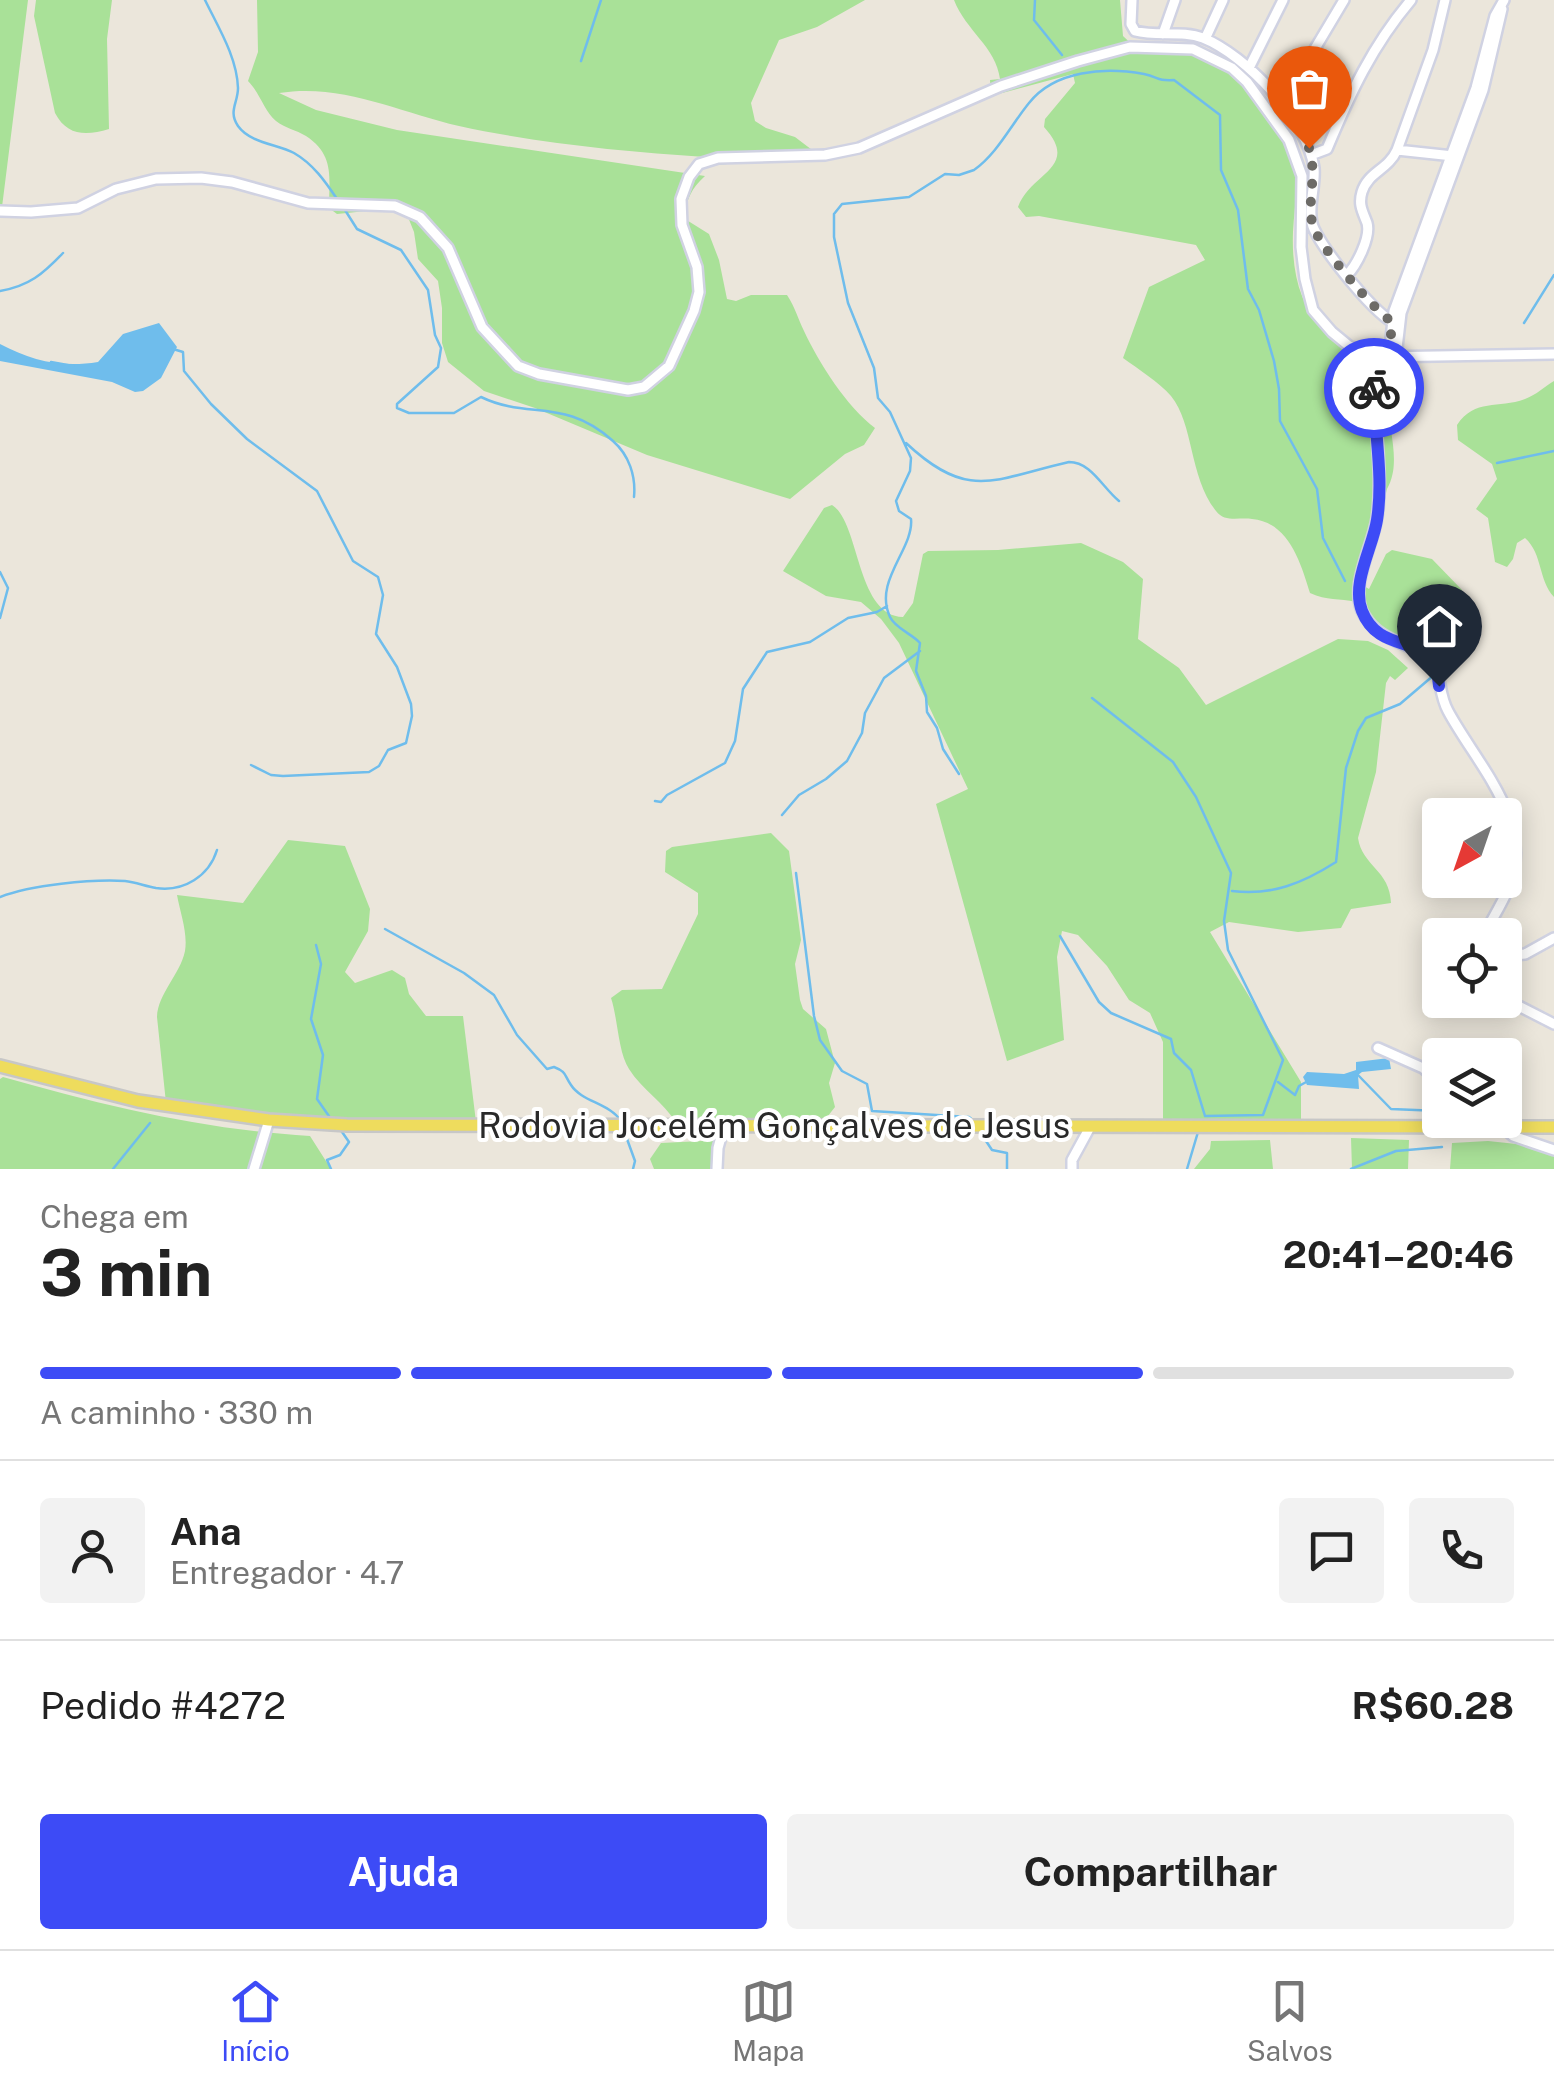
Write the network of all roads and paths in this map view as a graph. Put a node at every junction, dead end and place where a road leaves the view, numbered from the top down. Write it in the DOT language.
graph roads {
  1 [pos="1132,0"];
  2 [pos="1175,0"];
  3 [pos="1223,0"];
  4 [pos="1283,0"];
  5 [pos="1344,0"];
  6 [pos="1411,0"];
  7 [pos="1444,0"];
  8 [pos="1491,0"];
  9 [pos="1503,3"];
  10 [pos="1164,34"];
  11 [pos="1205,39"];
  12 [pos="1249,68"];
  13 [pos="1288,111"];
  14 [pos="1397,150"];
  15 [pos="1311,156"];
  16 [pos="1454,156"];
  17 [pos="0,211"];
  18 [pos="1347,275"];
  19 [pos="1395,324"];
  20 [pos="1554,354"];
  21 [pos="1388,357"];
  22 [pos="1493,918"];
  23 [pos="1554,938"];
  24 [pos="1522,954"];
  25 [pos="1522,1008"];
  26 [pos="1554,1024"];
  27 [pos="1378,1048"];
  28 [pos="0,1066"];
  29 [pos="1422,1068"];
  30 [pos="268,1120"];
  31 [pos="1422,1125"];
  32 [pos="1522,1125"];
  33 [pos="724,1126"];
  34 [pos="1090,1127"];
  35 [pos="1554,1127"];
  36 [pos="1519,1138"];
  37 [pos="1554,1150"];
  38 [pos="254,1169"];
  39 [pos="717,1169"];
  40 [pos="1072,1169"];
  1 -- 10 [label="street"];
  2 -- 10 [label="street"];
  3 -- 11 [label="street"];
  4 -- 12 [label="street"];
  5 -- 13 [label="street"];
  6 -- 15 [label="street"];
  7 -- 14 [label="street"];
  8 -- 9 [label="street"];
  9 -- 16 [label="street"];
  10 -- 11 [label="street"];
  11 -- 12 [label="street"];
  12 -- 13 [label="street"];
  13 -- 15 [label="street"];
  14 -- 16 [label="street"];
  14 -- 18 [label="street"];
  15 -- 18 [label="street"];
  16 -- 19 [label="street"];
  17 -- 21 [label="street"];
  18 -- 19 [label="street"];
  19 -- 21 [label="street"];
  20 -- 21 [label="street"];
  21 -- 22 [label="street"];
  23 -- 24 [label="street"];
  25 -- 26 [label="street"];
  27 -- 29 [label="street"];
  28 -- 30 [label="main road, Rodovia Jocelém Gonçalves de Jesus"];
  30 -- 33 [label="main road, Rodovia Jocelém Gonçalves de Jesus"];
  30 -- 38 [label="street"];
  31 -- 34 [label="main road, Rodovia Jocelém Gonçalves de Jesus"];
  32 -- 35 [label="main road, Rodovia Jocelém Gonçalves de Jesus"];
  33 -- 34 [label="main road, Rodovia Jocelém Gonçalves de Jesus"];
  33 -- 39 [label="street"];
  34 -- 40 [label="street"];
  36 -- 37 [label="street"];
}
